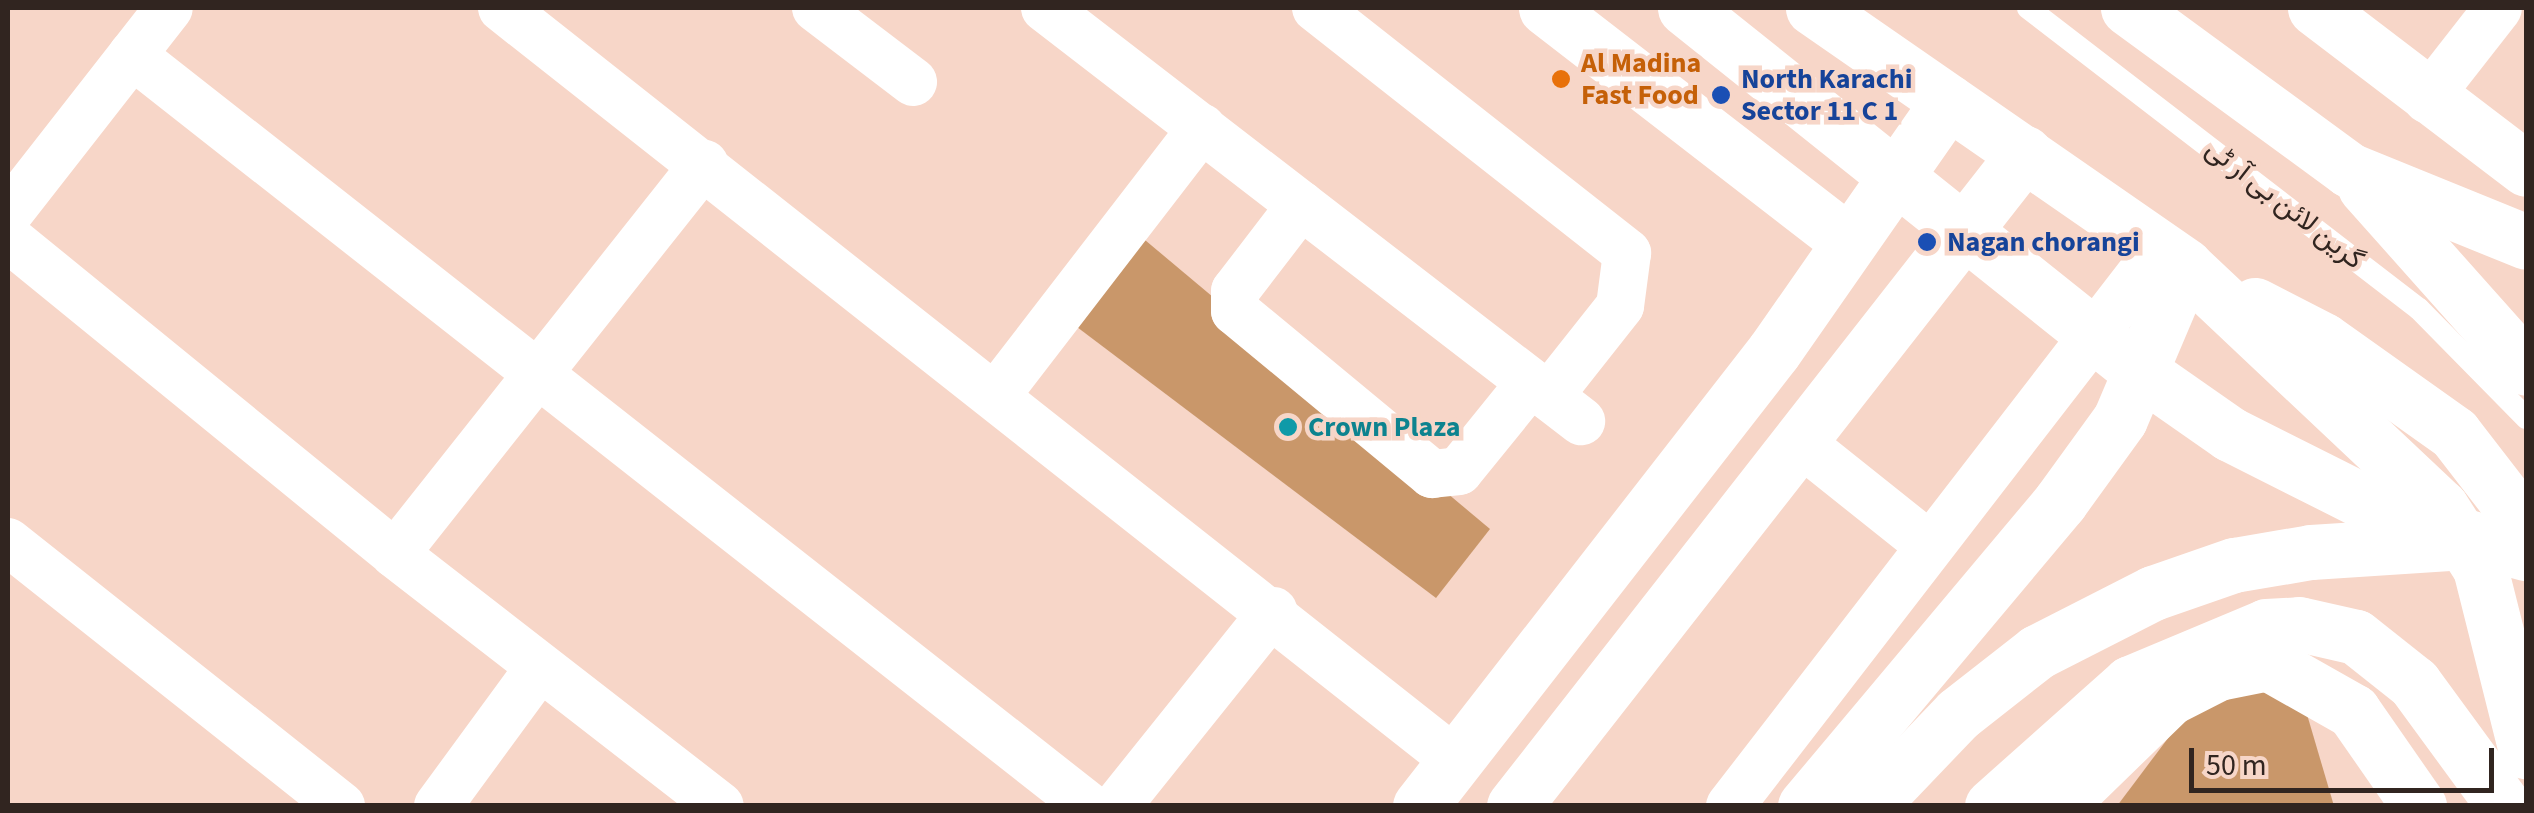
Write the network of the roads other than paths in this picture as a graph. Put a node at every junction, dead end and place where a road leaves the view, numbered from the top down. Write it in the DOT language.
graph roads {
  1 [pos="168,8"];
  2 [pos="502,8"];
  3 [pos="816,8"];
  4 [pos="1045,8"];
  5 [pos="1316,8"];
  6 [pos="1546,8"];
  7 [pos="1685,8"];
  8 [pos="1812,8"];
  9 [pos="2028,8"];
  10 [pos="2128,8"];
  11 [pos="2315,8"];
  12 [pos="2506,15"];
  13 [pos="132,55"];
  14 [pos="913,82"];
  15 [pos="2428,99"];
  16 [pos="1948,102"];
  17 [pos="1202,128"];
  18 [pos="2024,153"];
  19 [pos="704,164"];
  20 [pos="2526,168"];
  21 [pos="2350,170"];
  22 [pos="1301,205"];
  23 [pos="8,214"];
  24 [pos="8,238"];
  25 [pos="1848,241"];
  26 [pos="2526,242"];
  27 [pos="2178,264"];
  28 [pos="2526,368"];
  29 [pos="543,374"];
  30 [pos="997,394"];
  31 [pos="1554,400"];
  32 [pos="2526,418"];
  33 [pos="1801,443"];
  34 [pos="2526,526"];
  35 [pos="2472,541"];
  36 [pos="8,542"];
  37 [pos="1929,545"];
  38 [pos="2526,553"];
  39 [pos="394,554"];
  40 [pos="1273,612"];
  41 [pos="539,668"];
  42 [pos="2526,751"];
  43 [pos="1454,760"];
  44 [pos="341,806"];
  45 [pos="438,806"];
  46 [pos="720,806"];
  47 [pos="1088,806"];
  48 [pos="1117,806"];
  49 [pos="1420,806"];
  50 [pos="1514,806"];
  51 [pos="1730,806"];
  52 [pos="1806,806"];
  53 [pos="1870,806"];
  54 [pos="1992,806"];
  55 [pos="2058,806"];
  56 [pos="2419,806"];
  57 [pos="2504,806"];
  1 -- 13 [label="street"];
  2 -- 19 [label="street"];
  3 -- 14 [label="street"];
  4 -- 17 [label="street"];
  5 -- 31 [label="street"];
  6 -- 25 [label="main road"];
  7 -- 35 [label="main road"];
  8 -- 16 [label="main road"];
  9 -- 32 [label="lane, گرین لائن بی آر ٹی"];
  10 -- 21 [label="main road"];
  11 -- 15 [label="main road"];
  12 -- 15 [label="street"];
  13 -- 23 [label="street"];
  13 -- 29 [label="street"];
  15 -- 20 [label="main road"];
  16 -- 18 [label="main road"];
  16 -- 25 [label="main road"];
  17 -- 22 [label="street"];
  17 -- 30 [label="street"];
  18 -- 27 [label="main road"];
  18 -- 33 [label="main road"];
  19 -- 29 [label="street"];
  19 -- 30 [label="street"];
  21 -- 26 [label="main road"];
  21 -- 28 [label="main road"];
  22 -- 31 [label="street"];
  22 -- 31 [label="street"];
  24 -- 39 [label="street"];
  25 -- 43 [label="main road"];
  27 -- 34 [label="main road"];
  27 -- 37 [label="street"];
  27 -- 42 [label="main road"];
  27 -- 52 [label="main road"];
  29 -- 39 [label="street"];
  29 -- 47 [label="street"];
  30 -- 40 [label="street"];
  33 -- 37 [label="street"];
  33 -- 50 [label="main road"];
  35 -- 38 [label="main road"];
  35 -- 53 [label="main road"];
  36 -- 44 [label="street"];
  37 -- 51 [label="street"];
  39 -- 41 [label="street"];
  40 -- 43 [label="street"];
  40 -- 48 [label="street"];
  41 -- 45 [label="street"];
  41 -- 46 [label="street"];
  43 -- 49 [label="main road"];
  54 -- 57 [label="main road"];
  55 -- 56 [label="main road"];
}
